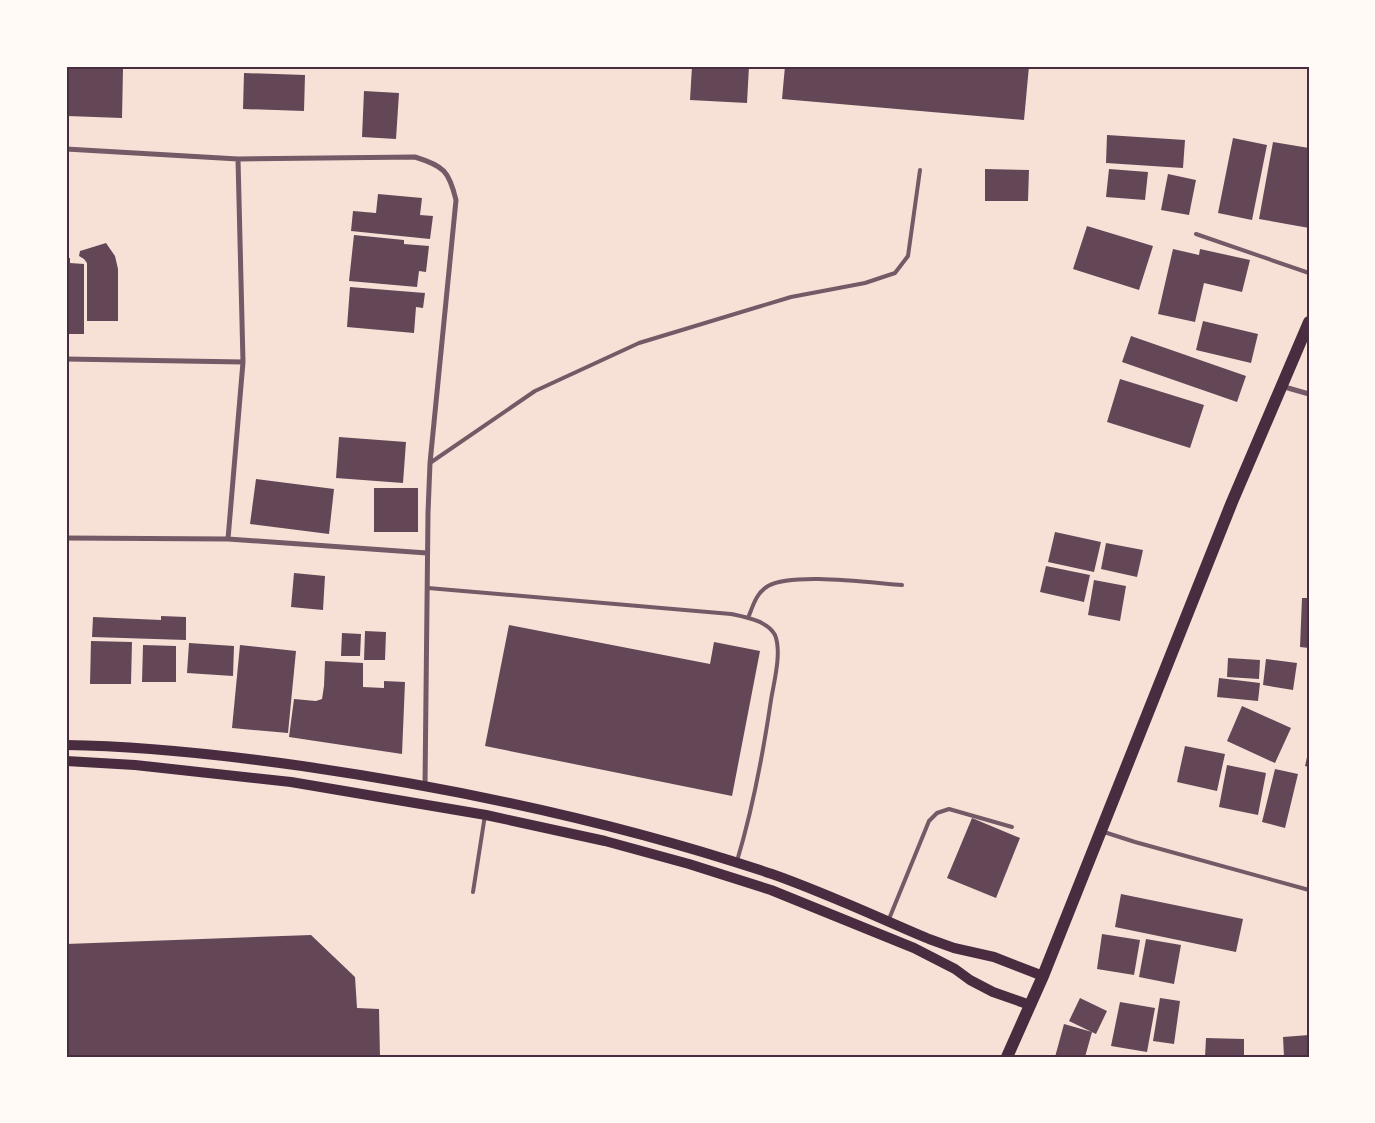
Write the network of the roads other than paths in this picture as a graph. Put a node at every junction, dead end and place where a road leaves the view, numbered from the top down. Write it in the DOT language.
graph roads {
  1 [pos="66,149"];
  2 [pos="238,159"];
  3 [pos="920,170"];
  4 [pos="1196,234"];
  5 [pos="1309,273"];
  6 [pos="1309,322"];
  7 [pos="66,359"];
  8 [pos="243,362"];
  9 [pos="1281,386"];
  10 [pos="1309,394"];
  11 [pos="430,463"];
  12 [pos="66,538"];
  13 [pos="228,539"];
  14 [pos="427,553"];
  15 [pos="902,585"];
  16 [pos="428,588"];
  17 [pos="748,618"];
  18 [pos="66,745"];
  19 [pos="66,761"];
  20 [pos="425,786"];
  21 [pos="486,815"];
  22 [pos="1012,827"];
  23 [pos="1100,830"];
  24 [pos="737,863"];
  25 [pos="1309,890"];
  26 [pos="473,892"];
  27 [pos="888,922"];
  28 [pos="1043,976"];
  29 [pos="1030,1005"];
  30 [pos="1007,1057"];
  1 -- 2 [label="street"];
  2 -- 8 [label="street"];
  2 -- 11 [label="street"];
  3 -- 11 [label="lane"];
  4 -- 5 [label="lane"];
  6 -- 9 [label="main road"];
  7 -- 8 [label="street"];
  8 -- 13 [label="street"];
  9 -- 10 [label="street"];
  9 -- 23 [label="main road"];
  11 -- 14 [label="street"];
  12 -- 13 [label="street"];
  13 -- 14 [label="street"];
  14 -- 16 [label="street"];
  15 -- 17 [label="lane"];
  16 -- 17 [label="lane"];
  16 -- 20 [label="street"];
  17 -- 24 [label="lane"];
  18 -- 20 [label="main road"];
  19 -- 21 [label="main road"];
  20 -- 24 [label="main road"];
  21 -- 26 [label="lane"];
  21 -- 29 [label="main road"];
  22 -- 27 [label="lane"];
  23 -- 25 [label="lane"];
  23 -- 28 [label="main road"];
  24 -- 27 [label="main road"];
  27 -- 28 [label="main road"];
  28 -- 29 [label="main road"];
  29 -- 30 [label="main road"];
}
